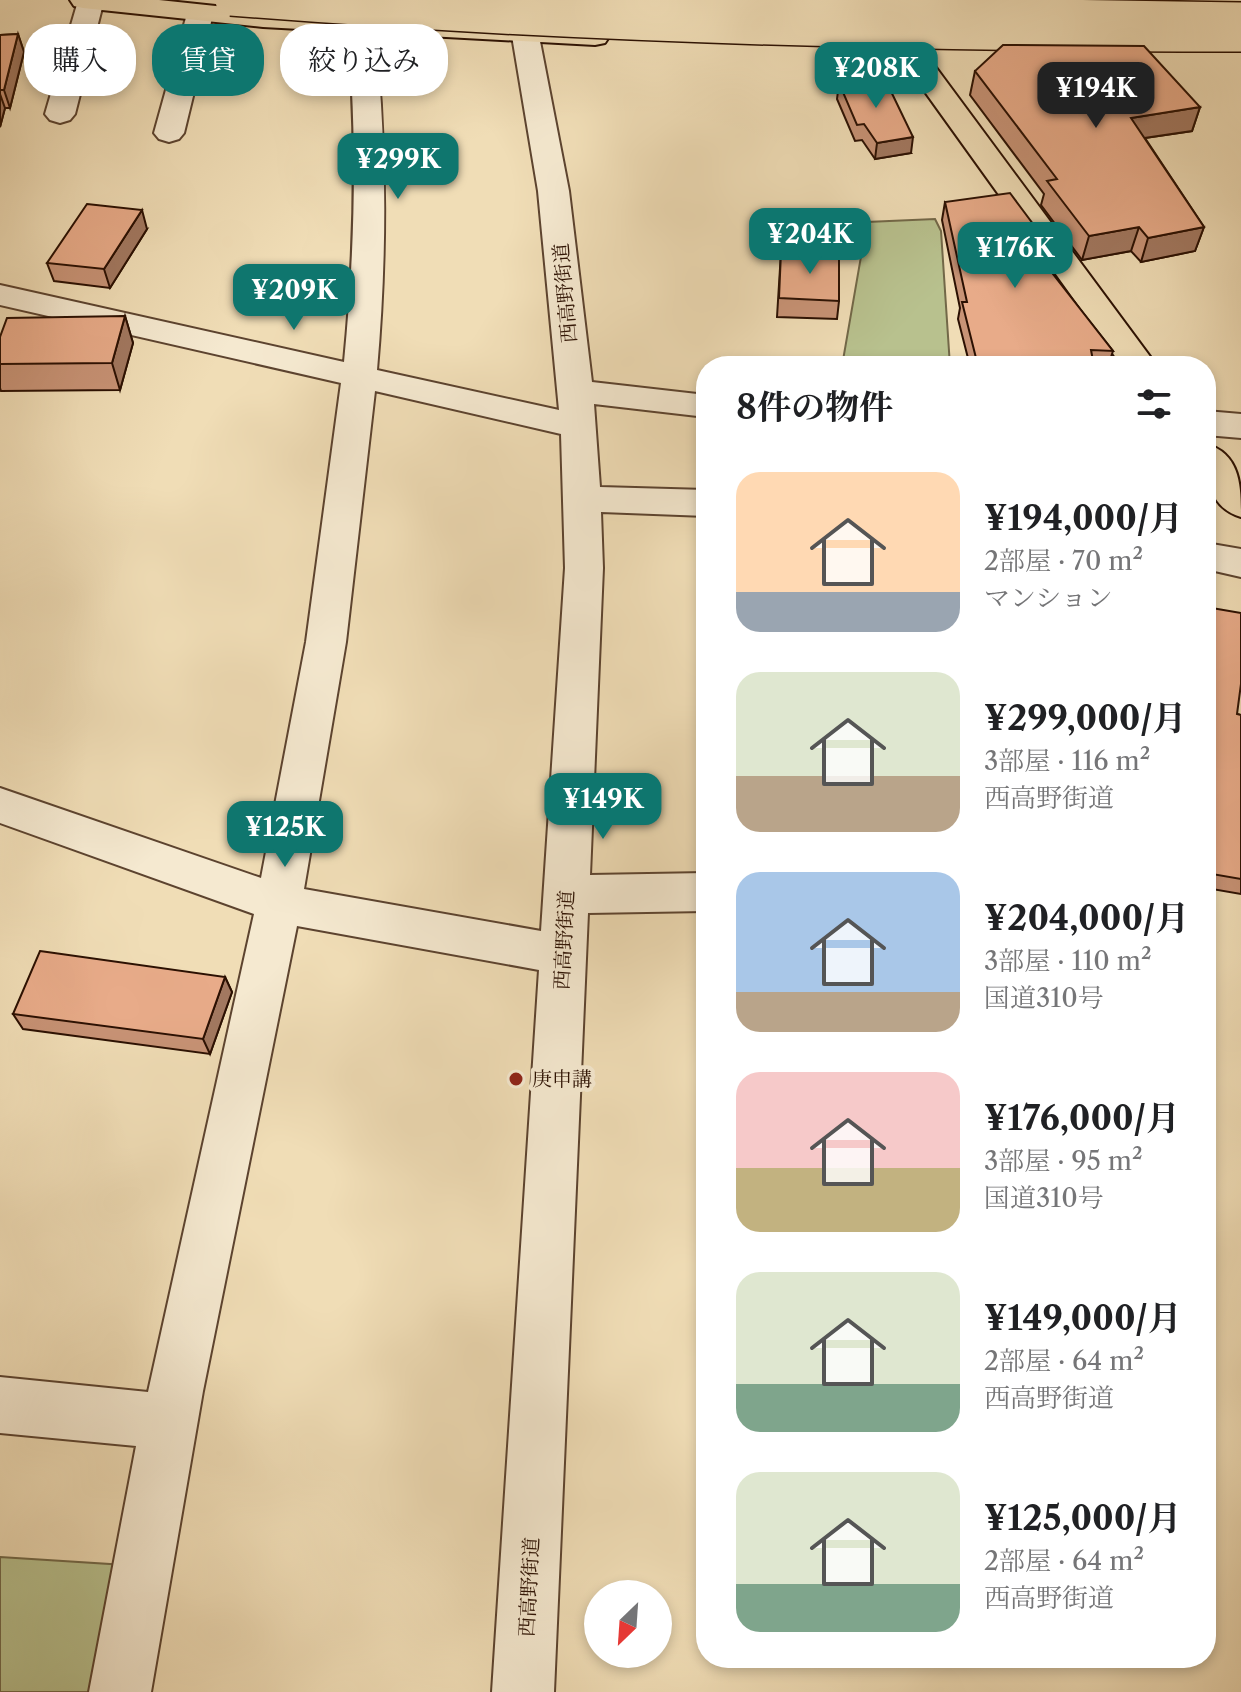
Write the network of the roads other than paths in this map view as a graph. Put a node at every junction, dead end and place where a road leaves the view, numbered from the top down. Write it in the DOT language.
graph roads {
  1 [pos="83,0"];
  2 [pos="231,0"];
  3 [pos="448,0"];
  4 [pos="872,0"];
  5 [pos="91,1"];
  6 [pos="360,13"];
  7 [pos="200,14"];
  8 [pos="523,18"];
  9 [pos="1241,18"];
  10 [pos="1241,36"];
  11 [pos="908,46"];
  12 [pos="1241,49"];
  13 [pos="60,114"];
  14 [pos="169,133"];
  15 [pos="0,295"];
  16 [pos="1133,356"];
  17 [pos="360,377"];
  18 [pos="696,406"];
  19 [pos="576,409"];
  20 [pos="1216,424"];
  21 [pos="1241,426"];
  22 [pos="1216,470"];
  23 [pos="582,499"];
  24 [pos="696,503"];
  25 [pos="1241,504"];
  26 [pos="1216,558"];
  27 [pos="1241,563"];
  28 [pos="0,805"];
  29 [pos="696,892"];
  30 [pos="566,894"];
  31 [pos="280,904"];
  32 [pos="564,955"];
  33 [pos="0,1405"];
  34 [pos="170,1422"];
  35 [pos="120,1692"];
  36 [pos="523,1692"];
  1 -- 5 [label="main road"];
  2 -- 10 [label="main road, bridge"];
  3 -- 9 [label="main road, bridge"];
  4 -- 11 [label="main road"];
  5 -- 7 [label="main road"];
  5 -- 13 [label="street"];
  6 -- 7 [label="main road"];
  6 -- 8 [label="main road"];
  6 -- 17 [label="street"];
  7 -- 14 [label="street"];
  8 -- 11 [label="main road"];
  8 -- 19 [label="street, 西高野街道"];
  11 -- 12 [label="main road"];
  11 -- 16 [label="main road"];
  15 -- 17 [label="street"];
  17 -- 19 [label="street"];
  17 -- 31 [label="street"];
  18 -- 19 [label="street"];
  19 -- 23 [label="street, 西高野街道"];
  20 -- 21 [label="street"];
  22 -- 25 [label="main road"];
  23 -- 24 [label="street"];
  23 -- 30 [label="street, 西高野街道"];
  26 -- 27 [label="street"];
  28 -- 31 [label="street"];
  29 -- 30 [label="street"];
  30 -- 32 [label="street, 西高野街道"];
  31 -- 32 [label="street"];
  31 -- 34 [label="street"];
  32 -- 36 [label="street, 西高野街道"];
  33 -- 34 [label="street"];
  34 -- 35 [label="street"];
}
